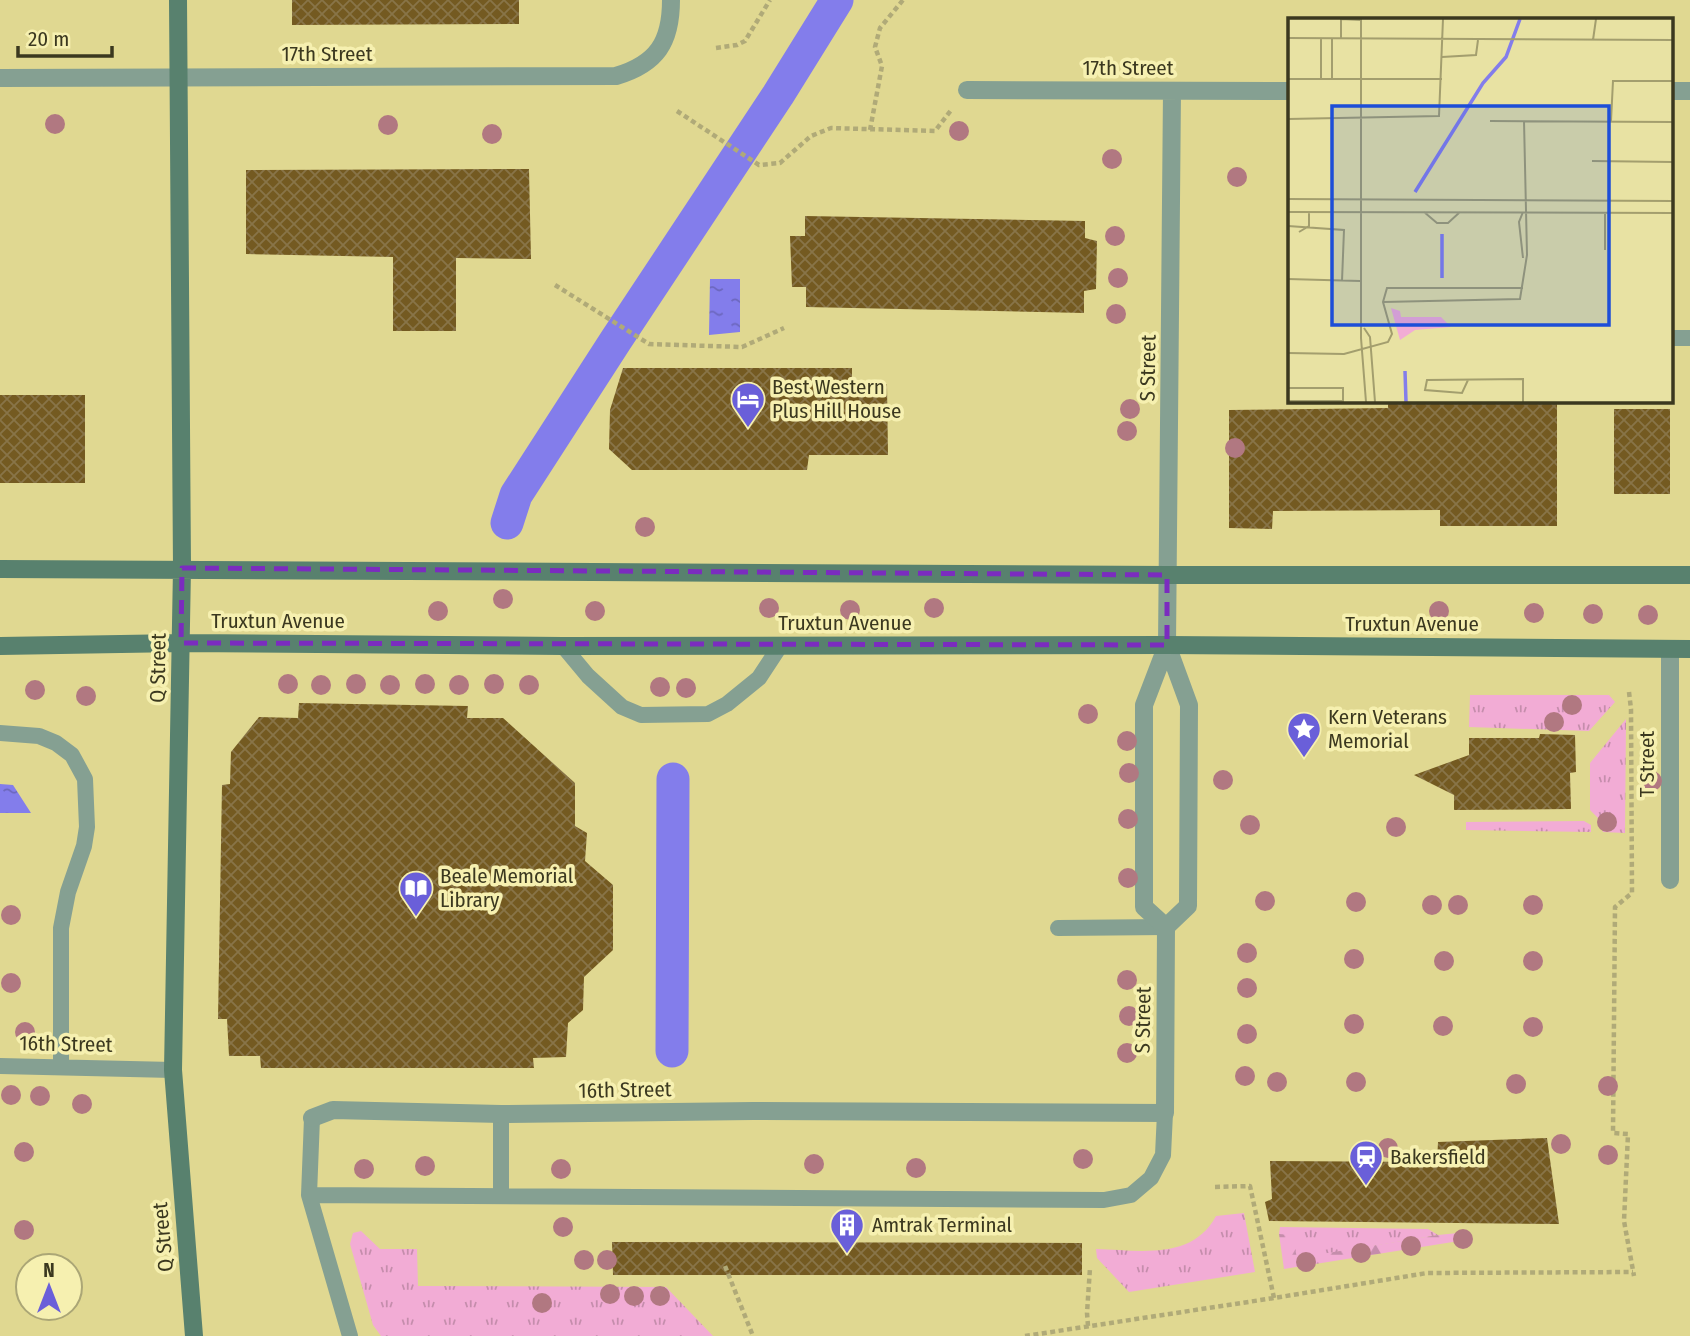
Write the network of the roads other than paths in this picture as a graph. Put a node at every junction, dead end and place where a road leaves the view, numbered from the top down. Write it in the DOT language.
graph roads {
  1 [pos="178,0"];
  2 [pos="671,0"];
  3 [pos="179,77"];
  4 [pos="0,78"];
  5 [pos="967,90"];
  6 [pos="1172,91"];
  7 [pos="1288,91"];
  8 [pos="1672,91"];
  9 [pos="1690,91"];
  10 [pos="1672,338"];
  11 [pos="1690,338"];
  12 [pos="182,568"];
  13 [pos="0,569"];
  14 [pos="1167,575"];
  15 [pos="1690,575"];
  16 [pos="181,643"];
  17 [pos="1167,645"];
  18 [pos="0,646"];
  19 [pos="563,646"];
  20 [pos="780,646"];
  21 [pos="1670,649"];
  22 [pos="1690,649"];
  23 [pos="0,733"];
  24 [pos="1670,880"];
  25 [pos="1166,927"];
  26 [pos="1058,928"];
  27 [pos="0,1066"];
  28 [pos="61,1066"];
  29 [pos="173,1070"];
  30 [pos="1165,1113"];
  31 [pos="501,1114"];
  32 [pos="312,1118"];
  33 [pos="309,1195"];
  34 [pos="501,1196"];
  35 [pos="194,1336"];
  36 [pos="350,1336"];
  1 -- 3 [label="main road, Q Street"];
  2 -- 3 [label="street, 17th Street"];
  3 -- 4 [label="street, 17th Street"];
  3 -- 12 [label="main road, Q Street"];
  5 -- 6 [label="street, 17th Street"];
  6 -- 7 [label="street, 17th Street"];
  6 -- 14 [label="street, S Street"];
  8 -- 9 [label="street"];
  10 -- 11 [label="lane"];
  12 -- 13 [label="main road"];
  12 -- 14 [label="main road"];
  12 -- 16 [label="main road, Q Street"];
  14 -- 15 [label="main road"];
  14 -- 17 [label="street, S Street"];
  16 -- 18 [label="main road, Truxtun Avenue"];
  16 -- 19 [label="main road, Truxtun Avenue"];
  16 -- 29 [label="main road, Q Street"];
  17 -- 20 [label="main road, Truxtun Avenue"];
  17 -- 21 [label="main road, Truxtun Avenue"];
  17 -- 25 [label="street, S Street"];
  17 -- 25 [label="street, S Street"];
  19 -- 20 [label="main road, Truxtun Avenue"];
  19 -- 20 [label="lane"];
  21 -- 22 [label="main road, Truxtun Avenue"];
  21 -- 24 [label="street, T Street"];
  23 -- 28 [label="lane"];
  25 -- 26 [label="lane"];
  25 -- 30 [label="street, S Street"];
  27 -- 28 [label="lane, 16th Street"];
  28 -- 29 [label="lane, 16th Street"];
  29 -- 35 [label="main road, Q Street"];
  30 -- 31 [label="street, 16th Street"];
  30 -- 34 [label="lane"];
  31 -- 32 [label="street, 16th Street"];
  31 -- 34 [label="lane"];
  32 -- 33 [label="lane, 16th Street"];
  33 -- 34 [label="lane"];
  33 -- 36 [label="lane, 16th Street"];
}
